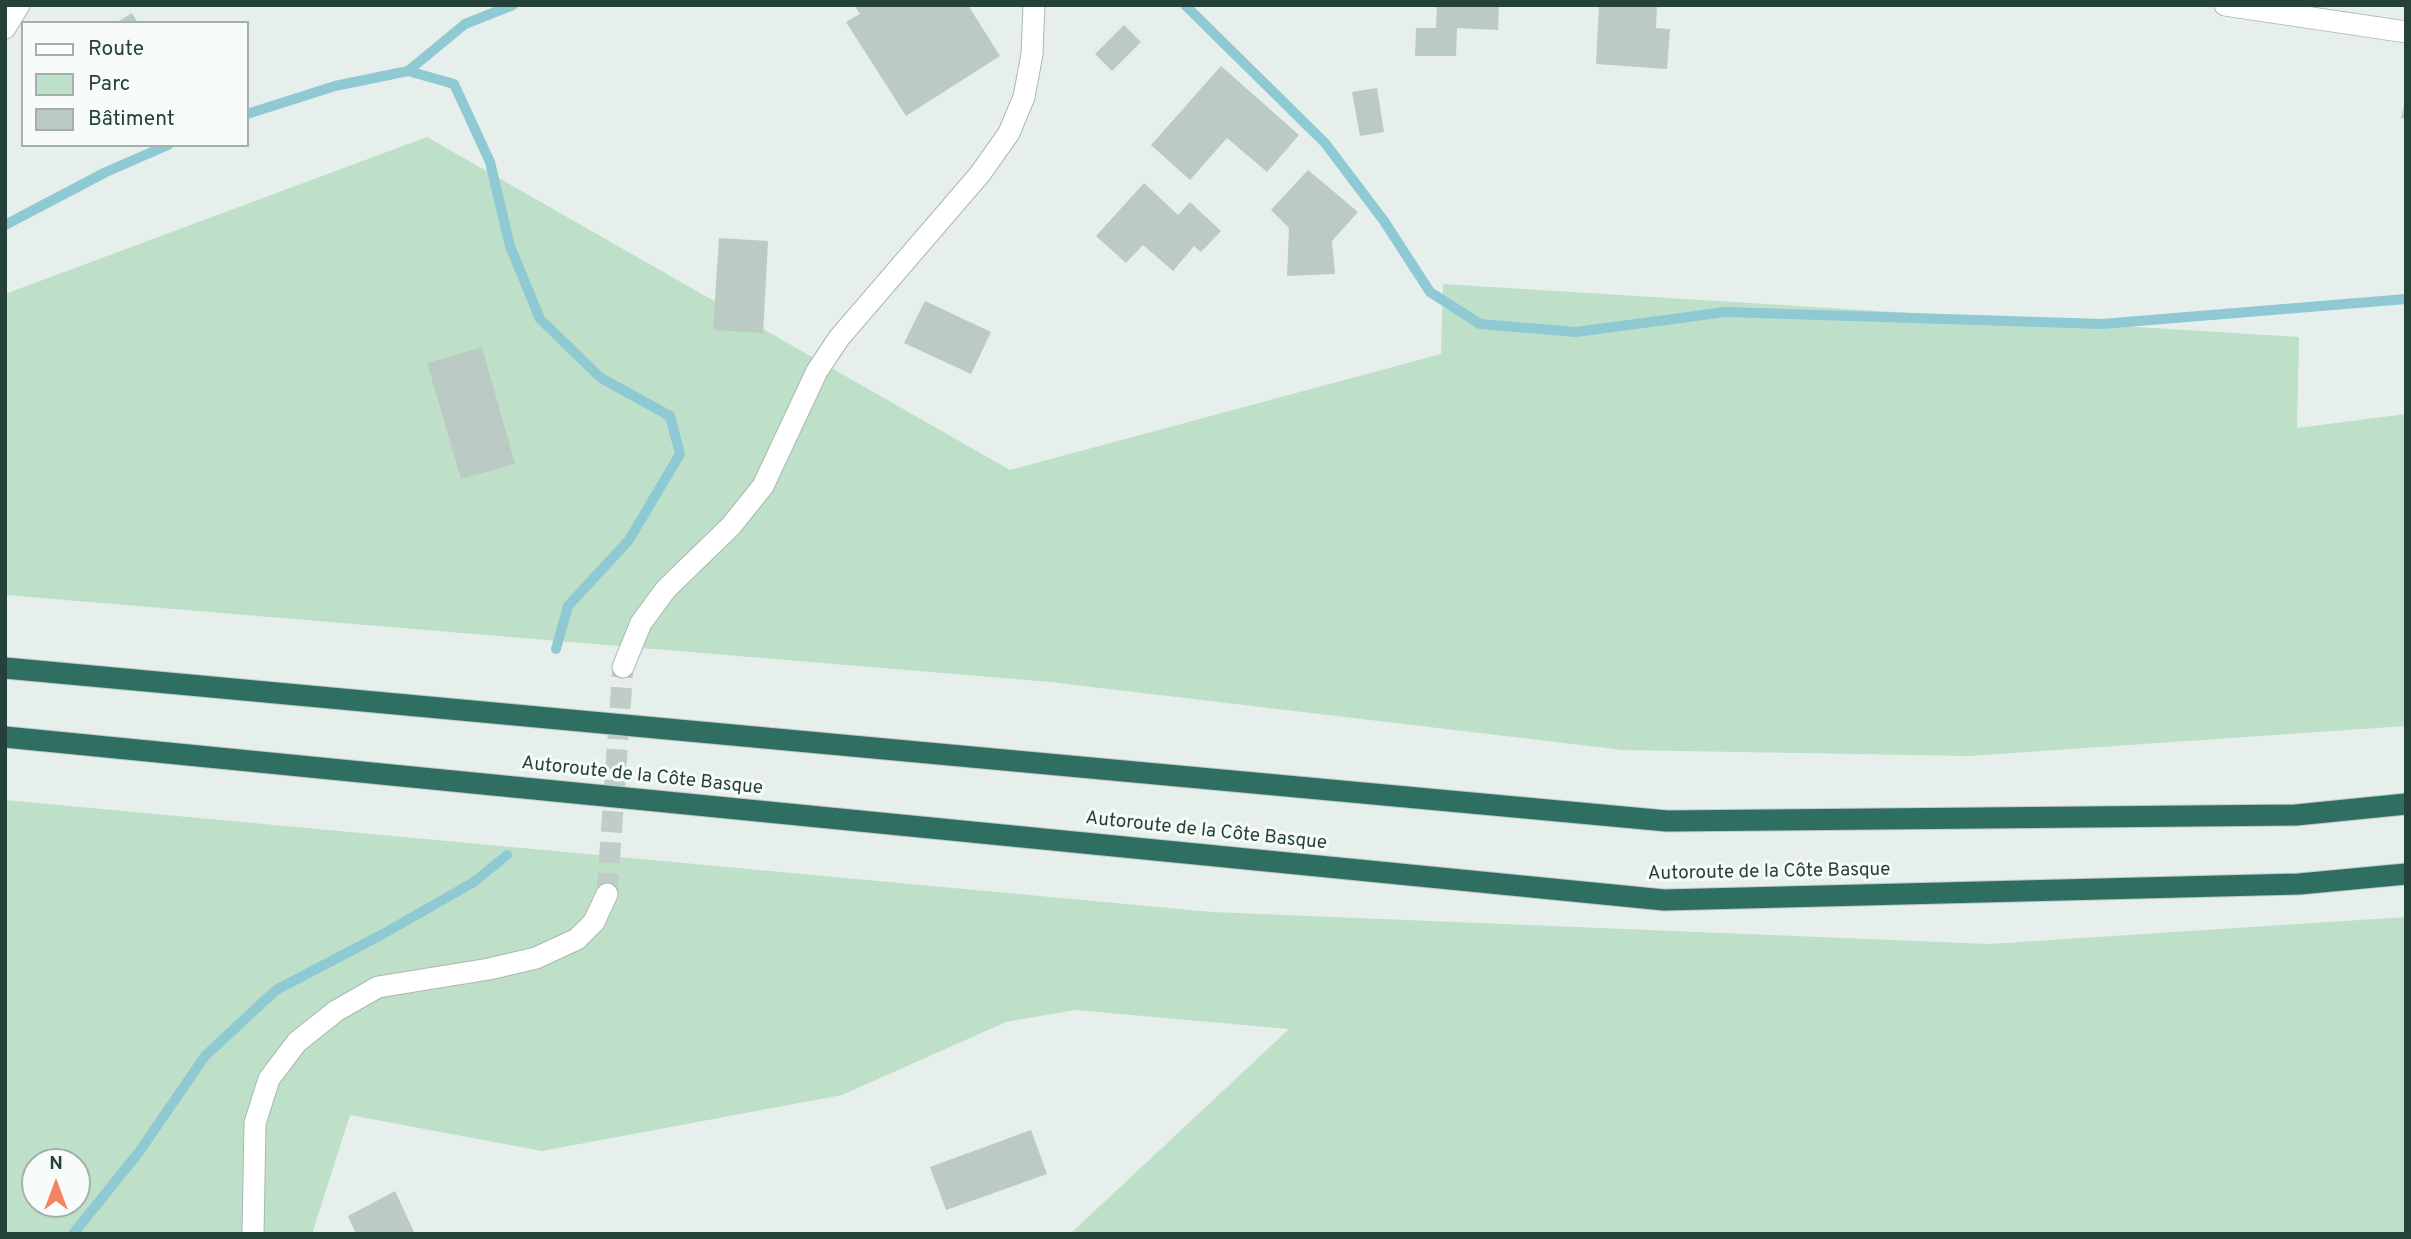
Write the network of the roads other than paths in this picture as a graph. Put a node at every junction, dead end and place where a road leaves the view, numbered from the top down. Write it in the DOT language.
graph roads {
  1 [pos="19,5"];
  2 [pos="1034,5"];
  3 [pos="2225,5"];
  4 [pos="5,28"];
  5 [pos="2406,32"];
  6 [pos="623,667"];
  7 [pos="5,668"];
  8 [pos="5,737"];
  9 [pos="2406,804"];
  10 [pos="2406,874"];
  11 [pos="607,894"];
  12 [pos="254,1234"];
  1 -- 4 [label="street"];
  2 -- 6 [label="street"];
  3 -- 5 [label="street"];
  7 -- 9 [label="highway"];
  8 -- 10 [label="highway, Autoroute de la Côte Basque"];
  11 -- 12 [label="street"];
}
